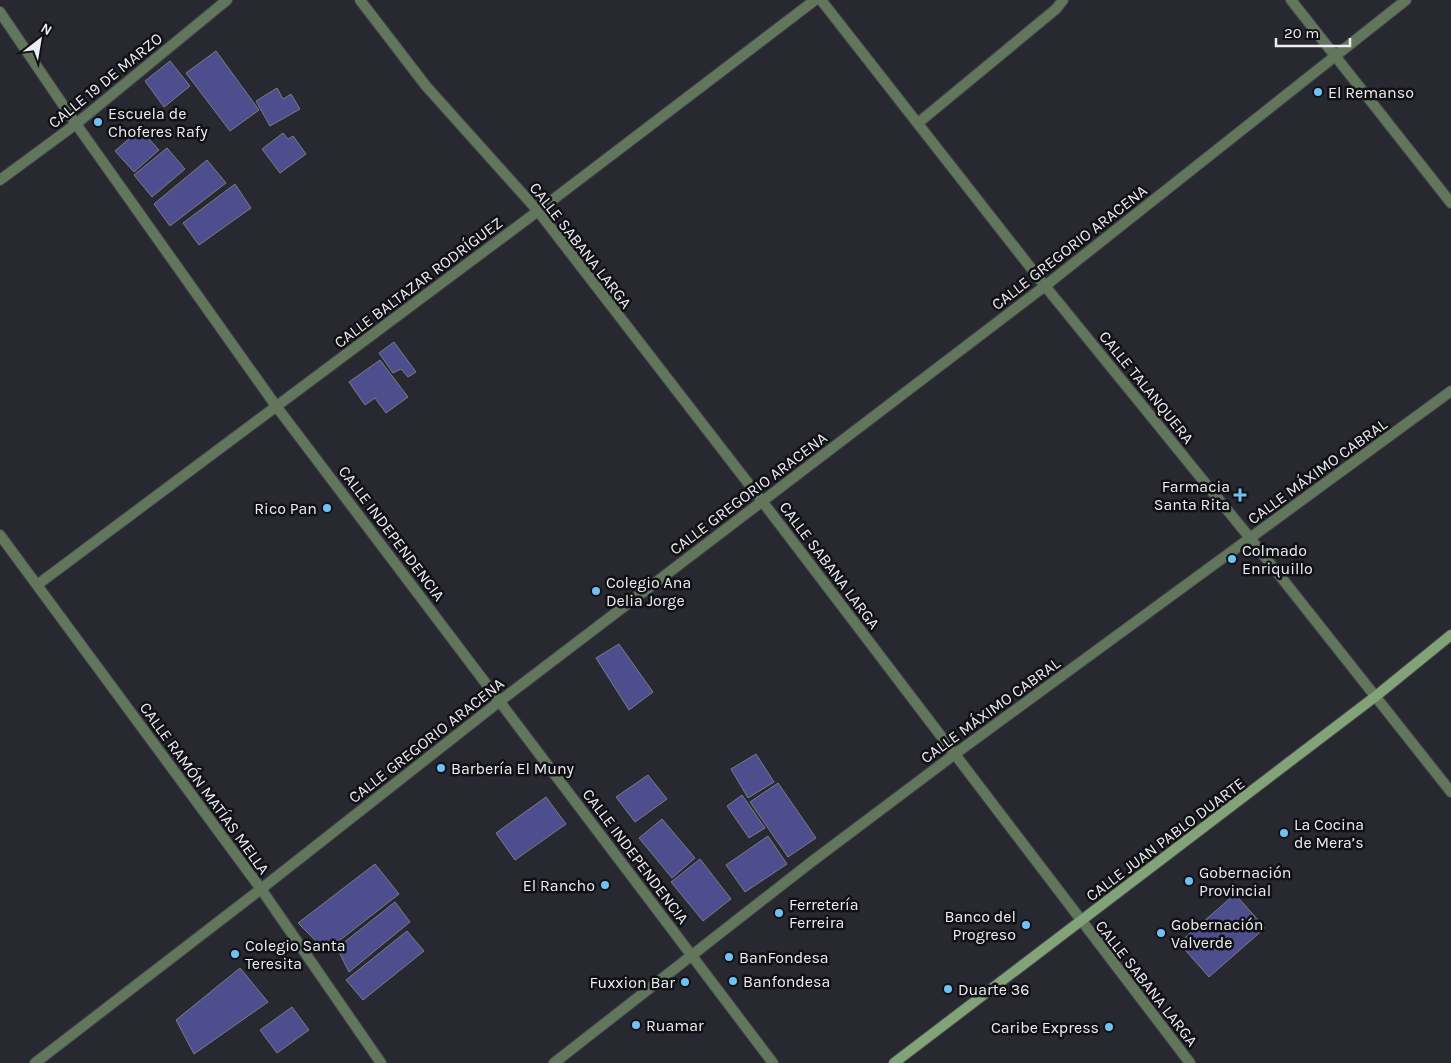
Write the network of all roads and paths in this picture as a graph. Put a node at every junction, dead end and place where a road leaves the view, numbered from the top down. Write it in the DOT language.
graph roads {
  1 [pos="228,0"];
  2 [pos="360,0"];
  3 [pos="814,0"];
  4 [pos="821,0"];
  5 [pos="1063,0"];
  6 [pos="1291,0"];
  7 [pos="1406,0"];
  8 [pos="0,12"];
  9 [pos="1334,56"];
  10 [pos="918,123"];
  11 [pos="76,124"];
  12 [pos="0,180"];
  13 [pos="1451,203"];
  14 [pos="538,211"];
  15 [pos="1046,286"];
  16 [pos="1451,391"];
  17 [pos="276,406"];
  18 [pos="762,501"];
  19 [pos="0,535"];
  20 [pos="1250,538"];
  21 [pos="37,585"];
  22 [pos="1451,635"];
  23 [pos="1376,696"];
  24 [pos="500,701"];
  25 [pos="955,754"];
  26 [pos="1451,792"];
  27 [pos="261,890"];
  28 [pos="1081,922"];
  29 [pos="692,955"];
  30 [pos="35,1063"];
  31 [pos="381,1063"];
  32 [pos="554,1063"];
  33 [pos="774,1063"];
  34 [pos="894,1063"];
  35 [pos="1190,1063"];
  1 -- 11 [label="street, CALLE 19 DE MARZO"];
  2 -- 14 [label="street, CALLE SABANA LARGA"];
  3 -- 14 [label="street, CALLE BALTAZAR RODRÍGUEZ"];
  4 -- 10 [label="street, CALLE TALANQUERA"];
  5 -- 10 [label="street"];
  6 -- 9 [label="street"];
  7 -- 9 [label="street, CALLE GREGORIO ARACENA"];
  8 -- 11 [label="street, CALLE INDEPENDENCIA"];
  9 -- 13 [label="street"];
  9 -- 15 [label="street, CALLE GREGORIO ARACENA"];
  10 -- 15 [label="street, CALLE TALANQUERA"];
  11 -- 12 [label="street, CALLE 19 DE MARZO"];
  11 -- 17 [label="street, CALLE INDEPENDENCIA"];
  14 -- 17 [label="street, CALLE BALTAZAR RODRÍGUEZ"];
  14 -- 18 [label="street, CALLE SABANA LARGA"];
  15 -- 18 [label="street, CALLE GREGORIO ARACENA"];
  15 -- 20 [label="street, CALLE TALANQUERA"];
  16 -- 20 [label="street, CALLE MÁXIMO CABRAL"];
  17 -- 21 [label="street, CALLE BALTAZAR RODRÍGUEZ"];
  17 -- 24 [label="street, CALLE INDEPENDENCIA"];
  18 -- 24 [label="street, CALLE GREGORIO ARACENA"];
  18 -- 25 [label="street, CALLE SABANA LARGA"];
  19 -- 21 [label="street, CALLE RAMÓN MATÍAS MELLA"];
  20 -- 23 [label="street, CALLE TALANQUERA"];
  20 -- 25 [label="street, CALLE MÁXIMO CABRAL"];
  21 -- 27 [label="street, CALLE RAMÓN MATÍAS MELLA"];
  22 -- 23 [label="main road, CALLE JUAN PABLO DUARTE"];
  23 -- 26 [label="street, CALLE TALANQUERA"];
  23 -- 28 [label="main road, CALLE JUAN PABLO DUARTE"];
  24 -- 27 [label="street, CALLE GREGORIO ARACENA"];
  24 -- 29 [label="street, CALLE INDEPENDENCIA"];
  25 -- 28 [label="street, CALLE SABANA LARGA"];
  25 -- 29 [label="street, CALLE MÁXIMO CABRAL"];
  27 -- 30 [label="street, CALLE GREGORIO ARACENA"];
  27 -- 31 [label="street, CALLE RAMÓN MATÍAS MELLA"];
  28 -- 34 [label="main road, CALLE JUAN PABLO DUARTE"];
  28 -- 35 [label="street, CALLE SABANA LARGA"];
  29 -- 32 [label="street, CALLE MÁXIMO CABRAL"];
  29 -- 33 [label="street, CALLE INDEPENDENCIA"];
}
